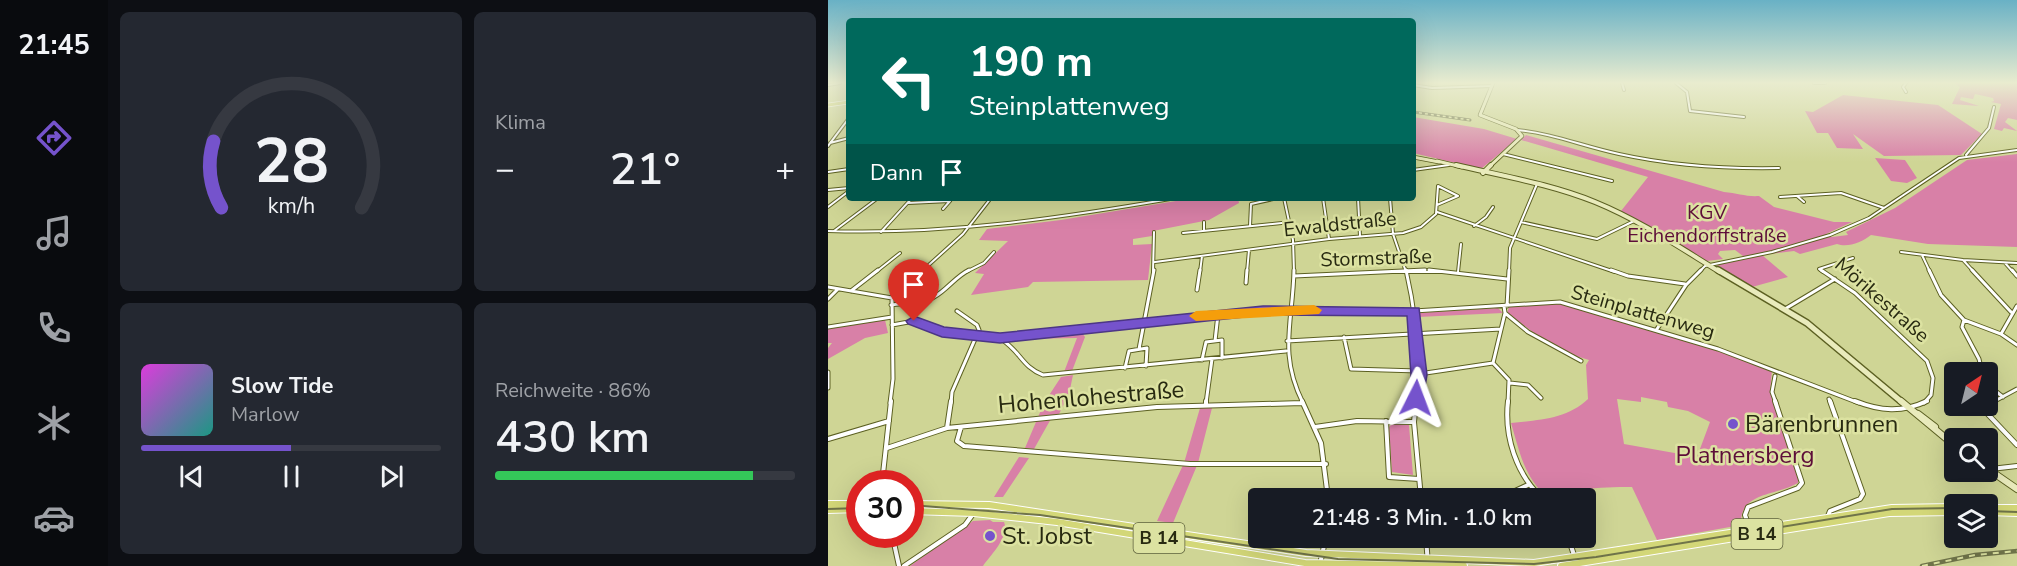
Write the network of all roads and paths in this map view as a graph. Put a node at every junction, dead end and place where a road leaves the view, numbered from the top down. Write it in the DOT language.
graph roads {
  1 [pos="1482,109"];
  2 [pos="1690,109"];
  3 [pos="1994,109"];
  4 [pos="1744,117"];
  5 [pos="846,122"];
  6 [pos="1517,130"];
  7 [pos="846,139"];
  8 [pos="829,144"];
  9 [pos="2017,150"];
  10 [pos="1503,154"];
  11 [pos="1964,156"];
  12 [pos="1416,158"];
  13 [pos="1437,161"];
  14 [pos="1449,165"];
  15 [pos="1432,168"];
  16 [pos="1779,168"];
  17 [pos="846,169"];
  18 [pos="1416,169"];
  19 [pos="1416,170"];
  20 [pos="828,172"];
  21 [pos="1484,172"];
  22 [pos="1612,181"];
  23 [pos="1537,184"];
  24 [pos="846,189"];
  25 [pos="828,190"];
  26 [pos="846,192"];
  27 [pos="1797,196"];
  28 [pos="1780,197"];
  29 [pos="874,201"];
  30 [pos="937,201"];
  31 [pos="950,201"];
  32 [pos="989,201"];
  33 [pos="1148,201"];
  34 [pos="1264,201"];
  35 [pos="1285,201"];
  36 [pos="1323,201"];
  37 [pos="1358,201"];
  38 [pos="1390,201"];
  39 [pos="1804,202"];
  40 [pos="908,203"];
  41 [pos="1437,205"];
  42 [pos="828,207"];
  43 [pos="1493,207"];
  44 [pos="1884,208"];
  45 [pos="943,210"];
  46 [pos="1437,212"];
  47 [pos="1634,221"];
  48 [pos="1204,222"];
  49 [pos="1291,222"];
  50 [pos="1521,222"];
  51 [pos="1250,226"];
  52 [pos="1474,226"];
  53 [pos="969,227"];
  54 [pos="828,231"];
  55 [pos="834,231"];
  56 [pos="1204,231"];
  57 [pos="880,232"];
  58 [pos="1154,232"];
  59 [pos="1183,233"];
  60 [pos="1393,234"];
  61 [pos="1360,236"];
  62 [pos="1329,239"];
  63 [pos="1513,240"];
  64 [pos="1295,244"];
  65 [pos="1461,244"];
  66 [pos="1249,250"];
  67 [pos="994,252"];
  68 [pos="1901,252"];
  69 [pos="900,253"];
  70 [pos="1922,255"];
  71 [pos="1202,256"];
  72 [pos="1853,258"];
  73 [pos="1963,260"];
  74 [pos="1155,262"];
  75 [pos="2005,263"];
  76 [pos="2017,263"];
  77 [pos="1708,264"];
  78 [pos="1406,270"];
  79 [pos="1458,272"];
  80 [pos="1294,276"];
  81 [pos="2017,276"];
  82 [pos="1508,279"];
  83 [pos="1835,279"];
  84 [pos="1246,284"];
  85 [pos="1686,285"];
  86 [pos="828,287"];
  87 [pos="838,289"];
  88 [pos="1197,290"];
  89 [pos="851,291"];
  90 [pos="891,298"];
  91 [pos="828,299"];
  92 [pos="891,304"];
  93 [pos="1505,306"];
  94 [pos="2017,306"];
  95 [pos="1785,309"];
  96 [pos="1292,310"];
  97 [pos="957,311"];
  98 [pos="1414,311"];
  99 [pos="2011,312"];
  100 [pos="1505,313"];
  101 [pos="1218,314"];
  102 [pos="892,317"];
  103 [pos="1964,320"];
  104 [pos="1146,322"];
  105 [pos="892,325"];
  106 [pos="828,327"];
  107 [pos="1501,329"];
  108 [pos="1658,329"];
  109 [pos="1415,333"];
  110 [pos="2001,334"];
  111 [pos="976,337"];
  112 [pos="1000,338"];
  113 [pos="1344,338"];
  114 [pos="1215,341"];
  115 [pos="1287,341"];
  116 [pos="2017,345"];
  117 [pos="1140,349"];
  118 [pos="1287,351"];
  119 [pos="1222,358"];
  120 [pos="1213,359"];
  121 [pos="1202,360"];
  122 [pos="1581,361"];
  123 [pos="1980,362"];
  124 [pos="1493,363"];
  125 [pos="1146,366"];
  126 [pos="1125,368"];
  127 [pos="828,372"];
  128 [pos="1418,373"];
  129 [pos="1775,376"];
  130 [pos="1510,383"];
  131 [pos="828,388"];
  132 [pos="2017,389"];
  133 [pos="1998,393"];
  134 [pos="2003,397"];
  135 [pos="1541,398"];
  136 [pos="1829,399"];
  137 [pos="1998,399"];
  138 [pos="1302,403"];
  139 [pos="1206,405"];
  140 [pos="1910,408"];
  141 [pos="1990,416"];
  142 [pos="889,421"];
  143 [pos="1386,421"];
  144 [pos="1414,422"];
  145 [pos="1315,426"];
  146 [pos="961,427"];
  147 [pos="947,428"];
  148 [pos="1944,437"];
  149 [pos="828,440"];
  150 [pos="2017,445"];
  151 [pos="887,447"];
  152 [pos="1326,464"];
  153 [pos="2017,466"];
  154 [pos="1998,468"];
  155 [pos="884,470"];
  156 [pos="1998,476"];
  157 [pos="1419,479"];
  158 [pos="1528,485"];
  159 [pos="1327,488"];
  160 [pos="1420,488"];
  161 [pos="1522,488"];
  162 [pos="1531,488"];
  163 [pos="2017,492"];
  164 [pos="828,504"];
  165 [pos="846,504"];
  166 [pos="924,504"];
  167 [pos="846,509"];
  168 [pos="828,510"];
  169 [pos="1944,510"];
  170 [pos="1998,510"];
  171 [pos="924,511"];
  172 [pos="2017,511"];
  173 [pos="1042,512"];
  174 [pos="974,513"];
  175 [pos="1059,518"];
  176 [pos="1037,519"];
  177 [pos="1831,521"];
  178 [pos="1751,532"];
  179 [pos="896,548"];
  180 [pos="1324,548"];
  181 [pos="1572,548"];
  182 [pos="1323,554"];
  183 [pos="1576,561"];
  184 [pos="1428,562"];
  185 [pos="1320,565"];
  186 [pos="901,566"];
  187 [pos="1464,566"];
  188 [pos="1561,566"];
  1 -- 6 [label="street"];
  2 -- 4 [label="street"];
  3 -- 11 [label="street"];
  5 -- 8 [label="street"];
  6 -- 10 [label="street"];
  6 -- 16 [label="street"];
  7 -- 8 [label="street"];
  9 -- 11 [label="street"];
  10 -- 21 [label="street"];
  10 -- 22 [label="street"];
  11 -- 44 [label="street"];
  12 -- 13 [label="street"];
  13 -- 14 [label="street"];
  13 -- 15 [label="street"];
  13 -- 18 [label="street"];
  13 -- 21 [label="street"];
  14 -- 15 [label="street"];
  14 -- 21 [label="street"];
  15 -- 19 [label="street"];
  17 -- 20 [label="street"];
  21 -- 23 [label="street"];
  23 -- 47 [label="street"];
  23 -- 50 [label="street"];
  24 -- 25 [label="street"];
  26 -- 42 [label="street"];
  27 -- 28 [label="street"];
  27 -- 39 [label="street"];
  27 -- 44 [label="street"];
  29 -- 55 [label="street"];
  30 -- 40 [label="street"];
  31 -- 45 [label="street"];
  32 -- 53 [label="street"];
  33 -- 53 [label="street"];
  34 -- 51 [label="street"];
  35 -- 49 [label="street"];
  36 -- 62 [label="street"];
  37 -- 61 [label="street"];
  38 -- 60 [label="street"];
  40 -- 57 [label="street"];
  41 -- 41 [label="street"];
  41 -- 46 [label="street"];
  43 -- 52 [label="street"];
  44 -- 77 [label="street"];
  46 -- 52 [label="street"];
  46 -- 60 [label="street, Ewaldstraße"];
  47 -- 50 [label="street"];
  47 -- 77 [label="street"];
  48 -- 56 [label="street"];
  49 -- 51 [label="street"];
  49 -- 64 [label="street"];
  50 -- 63 [label="street"];
  51 -- 56 [label="street"];
  52 -- 63 [label="street"];
  53 -- 57 [label="street"];
  53 -- 90 [label="street"];
  54 -- 55 [label="street"];
  55 -- 57 [label="street"];
  56 -- 59 [label="street"];
  58 -- 74 [label="street"];
  60 -- 61 [label="street, Ewaldstraße"];
  60 -- 78 [label="street"];
  61 -- 62 [label="street, Ewaldstraße"];
  62 -- 64 [label="street, Ewaldstraße"];
  63 -- 82 [label="street"];
  63 -- 85 [label="street"];
  64 -- 66 [label="street, Ewaldstraße"];
  64 -- 80 [label="street"];
  65 -- 79 [label="street, Stormstraße"];
  66 -- 71 [label="street, Ewaldstraße"];
  66 -- 84 [label="street"];
  67 -- 92 [label="street"];
  68 -- 70 [label="street"];
  69 -- 89 [label="street"];
  70 -- 73 [label="street"];
  70 -- 103 [label="street"];
  71 -- 74 [label="street, Ewaldstraße"];
  71 -- 88 [label="street"];
  72 -- 83 [label="street, Mörikestraße"];
  73 -- 75 [label="street"];
  73 -- 99 [label="street"];
  74 -- 104 [label="street"];
  75 -- 76 [label="street"];
  75 -- 81 [label="street"];
  77 -- 85 [label="street"];
  77 -- 95 [label="street"];
  78 -- 79 [label="street, Stormstraße"];
  78 -- 80 [label="street, Stormstraße"];
  78 -- 98 [label="street"];
  79 -- 82 [label="street, Stormstraße"];
  80 -- 96 [label="street"];
  82 -- 93 [label="street"];
  83 -- 95 [label="street"];
  83 -- 140 [label="street, Mörikestraße"];
  85 -- 108 [label="street"];
  86 -- 87 [label="street"];
  87 -- 89 [label="street"];
  87 -- 91 [label="street"];
  89 -- 90 [label="street"];
  90 -- 92 [label="street"];
  92 -- 102 [label="street"];
  93 -- 98 [label="street, Steinplattenweg"];
  93 -- 100 [label="street"];
  93 -- 108 [label="street, Steinplattenweg"];
  94 -- 99 [label="street"];
  95 -- 140 [label="street"];
  96 -- 98 [label="street, Steinplattenweg"];
  96 -- 101 [label="street, Steinplattenweg"];
  96 -- 115 [label="street"];
  97 -- 111 [label="street"];
  98 -- 109 [label="street"];
  99 -- 110 [label="street"];
  100 -- 107 [label="street"];
  100 -- 122 [label="street"];
  101 -- 104 [label="street, Steinplattenweg"];
  101 -- 114 [label="street"];
  102 -- 105 [label="street"];
  102 -- 106 [label="street"];
  103 -- 110 [label="street"];
  103 -- 123 [label="street"];
  104 -- 112 [label="street, Steinplattenweg"];
  104 -- 117 [label="street"];
  105 -- 111 [label="street, Steinplattenweg"];
  105 -- 142 [label="street"];
  107 -- 109 [label="street"];
  107 -- 124 [label="street"];
  108 -- 140 [label="street, Steinplattenweg"];
  109 -- 113 [label="street"];
  109 -- 128 [label="street"];
  110 -- 116 [label="street"];
  111 -- 112 [label="street, Steinplattenweg"];
  111 -- 147 [label="street"];
  112 -- 126 [label="street"];
  113 -- 115 [label="street"];
  113 -- 128 [label="street"];
  114 -- 119 [label="street"];
  114 -- 121 [label="street"];
  115 -- 118 [label="street"];
  117 -- 125 [label="street"];
  117 -- 126 [label="street"];
  118 -- 119 [label="street"];
  118 -- 138 [label="street"];
  119 -- 120 [label="street"];
  120 -- 121 [label="street"];
  120 -- 139 [label="street"];
  121 -- 125 [label="street"];
  124 -- 128 [label="street"];
  124 -- 130 [label="street"];
  125 -- 126 [label="street"];
  127 -- 131 [label="street"];
  128 -- 144 [label="street"];
  129 -- 178 [label="street"];
  130 -- 135 [label="street"];
  130 -- 158 [label="street"];
  132 -- 134 [label="street"];
  133 -- 134 [label="street"];
  134 -- 137 [label="street"];
  136 -- 177 [label="street"];
  138 -- 139 [label="street, Hohenlohestraße"];
  138 -- 145 [label="street"];
  139 -- 146 [label="street, Hohenlohestraße"];
  140 -- 148 [label="street"];
  141 -- 150 [label="street"];
  142 -- 149 [label="street"];
  142 -- 151 [label="street"];
  143 -- 144 [label="street"];
  143 -- 145 [label="street"];
  143 -- 157 [label="street"];
  144 -- 157 [label="street"];
  145 -- 152 [label="street"];
  146 -- 147 [label="street, Hohenlohestraße"];
  146 -- 152 [label="street"];
  147 -- 151 [label="street, Hohenlohestraße"];
  151 -- 155 [label="street"];
  152 -- 159 [label="street"];
  153 -- 154 [label="street"];
  156 -- 163 [label="street"];
  157 -- 160 [label="street"];
  158 -- 161 [label="street"];
  158 -- 162 [label="street"];
  164 -- 165 [label="main road"];
  166 -- 173 [label="main road, B 14"];
  167 -- 168 [label="main road"];
  169 -- 177 [label="main road, B 14"];
  170 -- 172 [label="main road"];
  171 -- 174 [label="main road, B 14"];
  173 -- 175 [label="main road, B 14"];
  173 -- 176 [label="main road"];
  174 -- 176 [label="main road, B 14"];
  174 -- 186 [label="street"];
  175 -- 176 [label="main road, B 14"];
  175 -- 182 [label="main road, B 14"];
  175 -- 185 [label="main road, B 14"];
  177 -- 178 [label="main road, B 14"];
  178 -- 183 [label="main road, B 14"];
  179 -- 186 [label="street"];
  180 -- 182 [label="street"];
  181 -- 183 [label="street"];
  182 -- 184 [label="main road, B 14"];
  182 -- 185 [label="street"];
  183 -- 184 [label="main road, B 14"];
  183 -- 188 [label="main road, B 14"];
  184 -- 185 [label="main road, B 14"];
  184 -- 187 [label="main road, B 14"];
}
